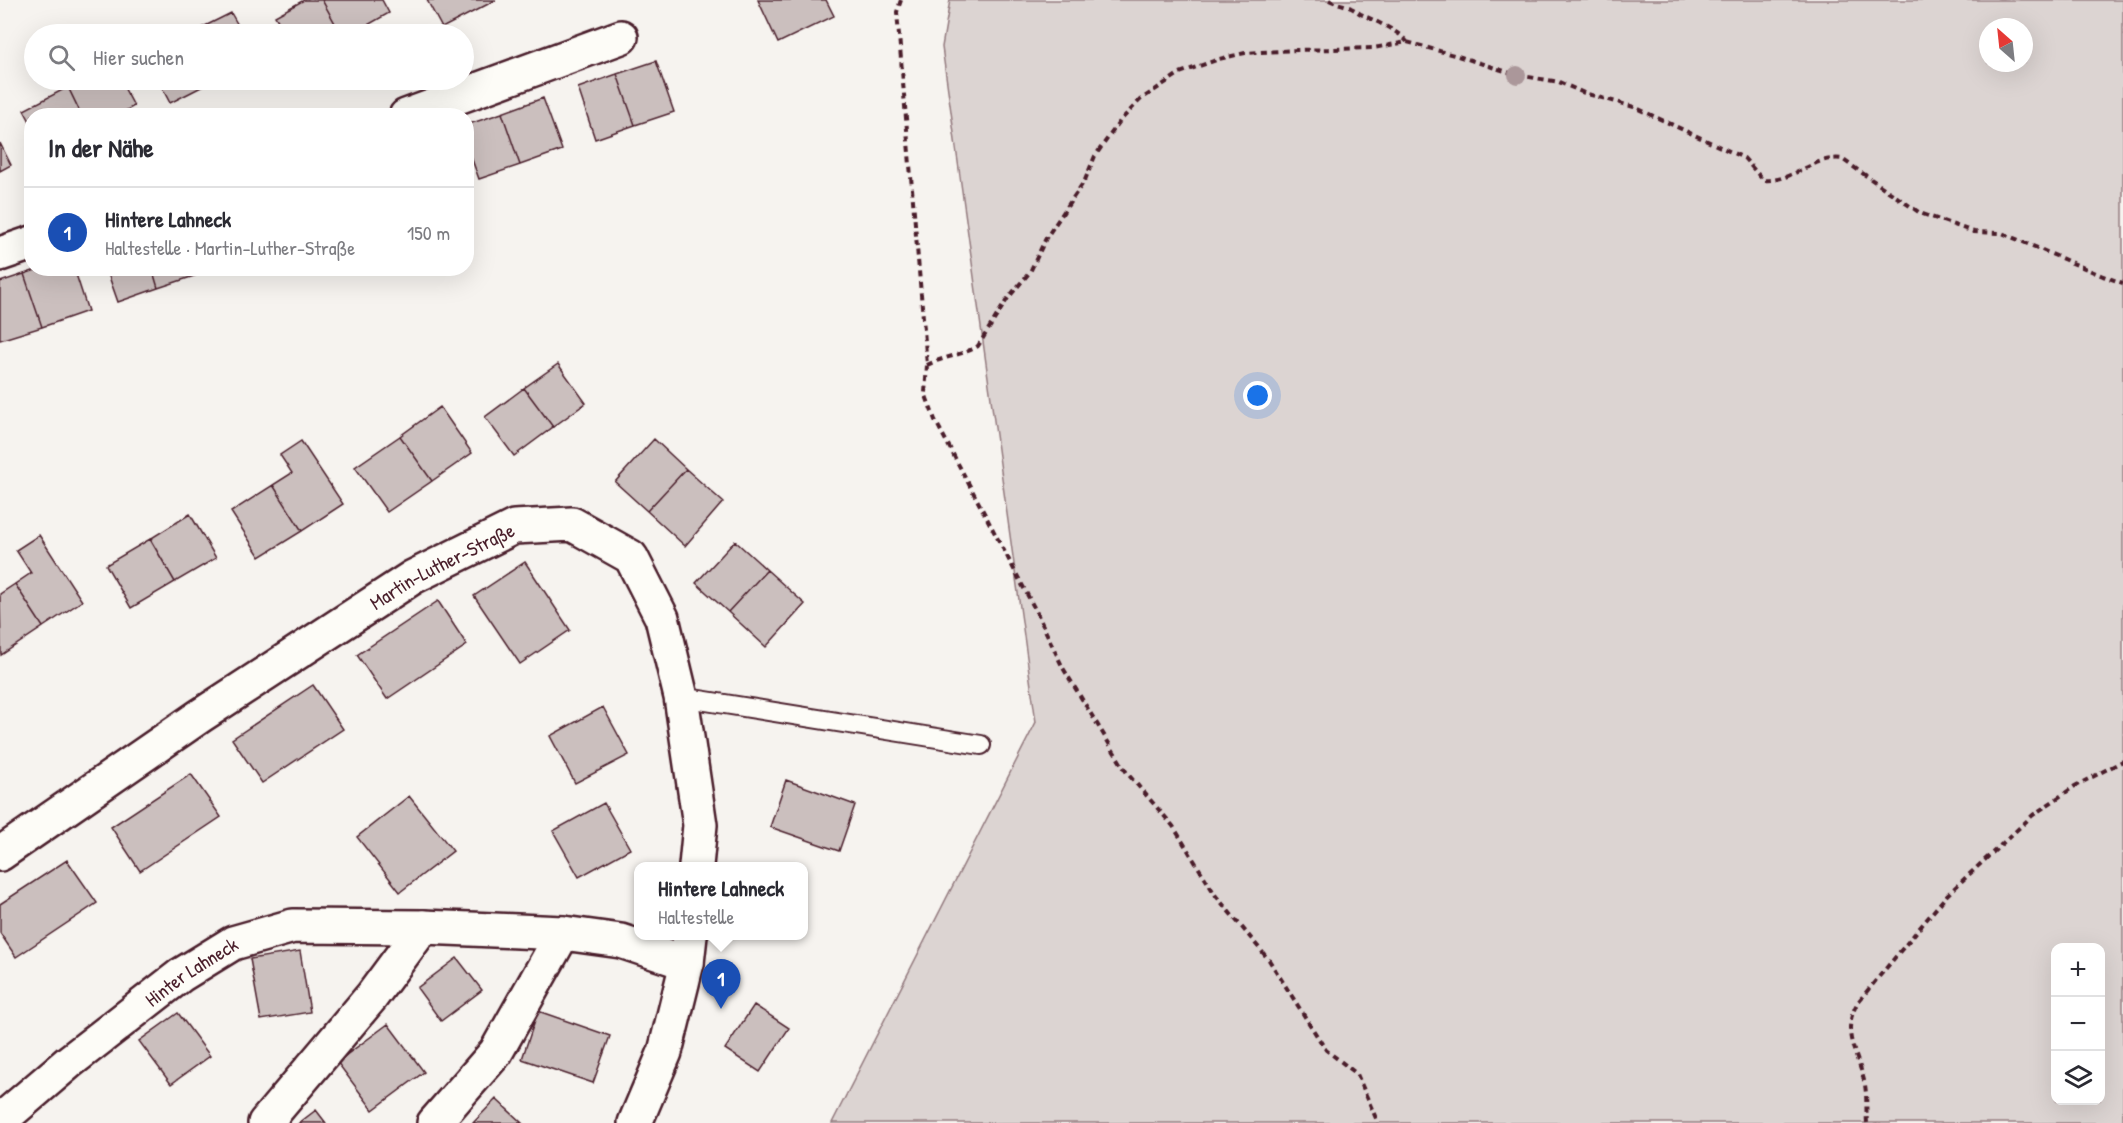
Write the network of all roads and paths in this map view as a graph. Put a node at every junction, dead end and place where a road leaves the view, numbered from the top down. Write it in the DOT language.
graph roads {
  1 [pos="901,0"];
  2 [pos="1329,0"];
  3 [pos="621,37"];
  4 [pos="1407,42"];
  5 [pos="428,108"];
  6 [pos="24,246"];
  7 [pos="0,254"];
  8 [pos="2123,283"];
  9 [pos="927,365"];
  10 [pos="681,697"];
  11 [pos="981,745"];
  12 [pos="2123,761"];
  13 [pos="0,854"];
  14 [pos="696,862"];
  15 [pos="423,927"];
  16 [pos="563,933"];
  17 [pos="688,949"];
  18 [pos="0,1121"];
  19 [pos="265,1123"];
  20 [pos="434,1123"];
  21 [pos="635,1123"];
  22 [pos="1378,1123"];
  23 [pos="1867,1123"];
  1 -- 9 [label="path"];
  2 -- 4 [label="path"];
  3 -- 5 [label="street"];
  4 -- 8 [label="path"];
  4 -- 9 [label="path"];
  6 -- 7 [label="street"];
  9 -- 22 [label="path"];
  10 -- 11 [label="lane"];
  10 -- 13 [label="street, Martin-Luther-Straße"];
  10 -- 14 [label="street, Martin-Luther-Straße"];
  12 -- 23 [label="path"];
  15 -- 16 [label="street, Hinter Lahneck"];
  15 -- 18 [label="street, Hinter Lahneck"];
  15 -- 19 [label="street"];
  16 -- 17 [label="street, Hinter Lahneck"];
  16 -- 20 [label="street"];
  17 -- 21 [label="street"];
}
